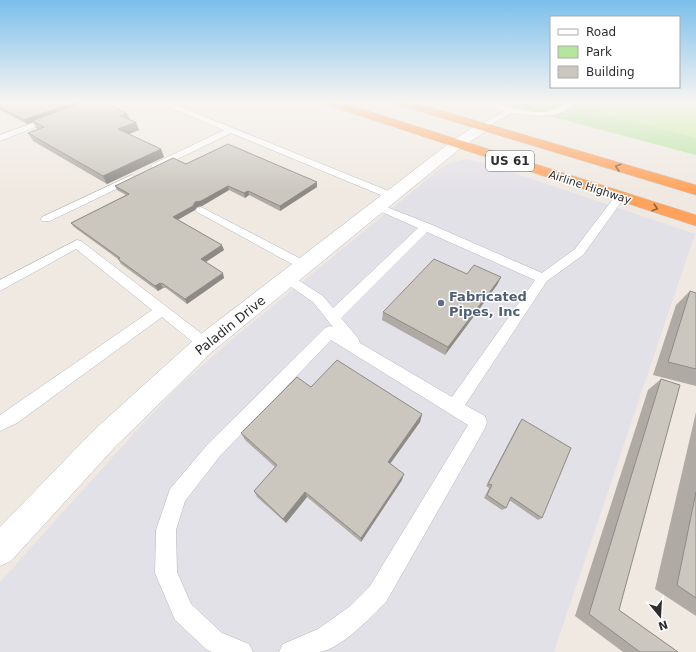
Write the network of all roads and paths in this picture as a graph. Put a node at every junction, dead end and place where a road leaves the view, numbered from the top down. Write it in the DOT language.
graph roads {
  1 [pos="18,131"];
  2 [pos="228,131"];
  3 [pos="234,131"];
  4 [pos="418,131"];
  5 [pos="476,131"];
  6 [pos="498,131"];
  7 [pos="0,138"];
  8 [pos="457,144"];
  9 [pos="696,190"];
  10 [pos="620,197"];
  11 [pos="386,201"];
  12 [pos="201,210"];
  13 [pos="46,219"];
  14 [pos="696,221"];
  15 [pos="426,226"];
  16 [pos="296,272"];
  17 [pos="543,278"];
  18 [pos="0,286"];
  19 [pos="162,310"];
  20 [pos="333,317"];
  21 [pos="205,344"];
  22 [pos="360,350"];
  23 [pos="454,407"];
  24 [pos="0,423"];
  25 [pos="0,550"];
  26 [pos="241,652"];
  27 [pos="291,652"];
  1 -- 7 [label="lane"];
  2 -- 13 [label="lane"];
  3 -- 11 [label="lane"];
  4 -- 8 [label="highway, Airline Highway / US 61"];
  5 -- 8 [label="street, Paladin Drive"];
  9 -- 6 [label="highway, US 61, one-way"];
  8 -- 10 [label="highway, Airline Highway / US 61"];
  8 -- 11 [label="street, Paladin Drive"];
  10 -- 14 [label="highway, Airline Highway / US 61, one-way"];
  10 -- 17 [label="lane"];
  11 -- 15 [label="lane"];
  11 -- 16 [label="street, Paladin Drive"];
  12 -- 16 [label="lane"];
  15 -- 17 [label="lane"];
  15 -- 20 [label="lane"];
  16 -- 20 [label="lane"];
  16 -- 21 [label="street, Paladin Drive"];
  17 -- 23 [label="lane"];
  18 -- 19 [label="lane"];
  19 -- 21 [label="lane"];
  19 -- 24 [label="lane"];
  20 -- 22 [label="lane"];
  21 -- 25 [label="street, Paladin Drive"];
  22 -- 23 [label="lane"];
  22 -- 26 [label="lane"];
  23 -- 27 [label="lane"];
}
